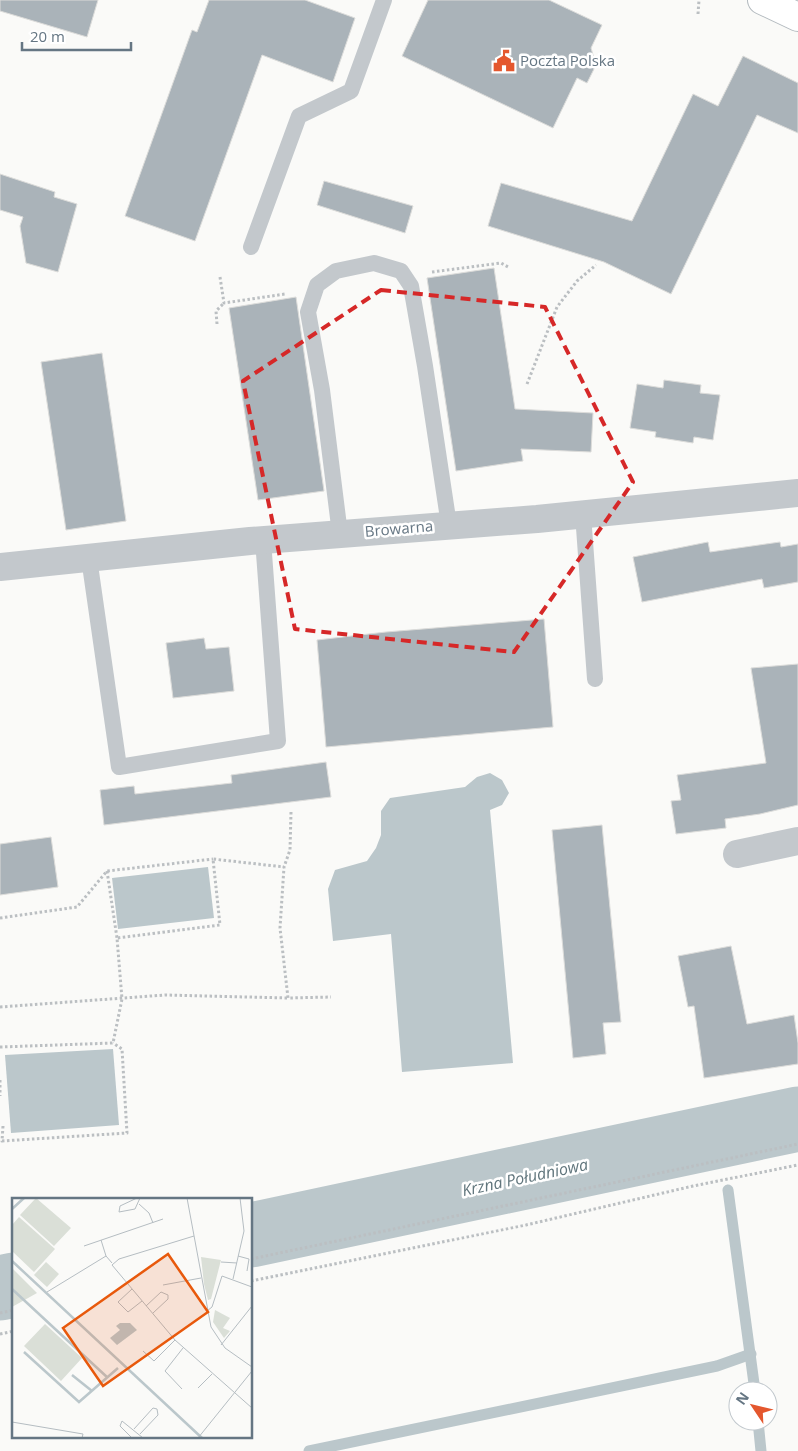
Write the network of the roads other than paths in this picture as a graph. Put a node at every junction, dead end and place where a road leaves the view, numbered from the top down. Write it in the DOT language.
graph roads {
  1 [pos="384,0"];
  2 [pos="251,247"];
  3 [pos="798,493"];
  4 [pos="583,514"];
  5 [pos="449,525"];
  6 [pos="340,534"];
  7 [pos="263,540"];
  8 [pos="89,558"];
  9 [pos="0,567"];
  10 [pos="596,679"];
  11 [pos="798,841"];
  12 [pos="738,854"];
  1 -- 2 [label="lane"];
  3 -- 4 [label="street, Browarna"];
  4 -- 5 [label="street, Browarna"];
  4 -- 10 [label="lane"];
  5 -- 6 [label="street, Browarna"];
  5 -- 6 [label="lane"];
  6 -- 7 [label="street, Browarna"];
  7 -- 8 [label="street, Browarna"];
  7 -- 8 [label="lane"];
  8 -- 9 [label="street, Browarna"];
  11 -- 12 [label="street"];
}
